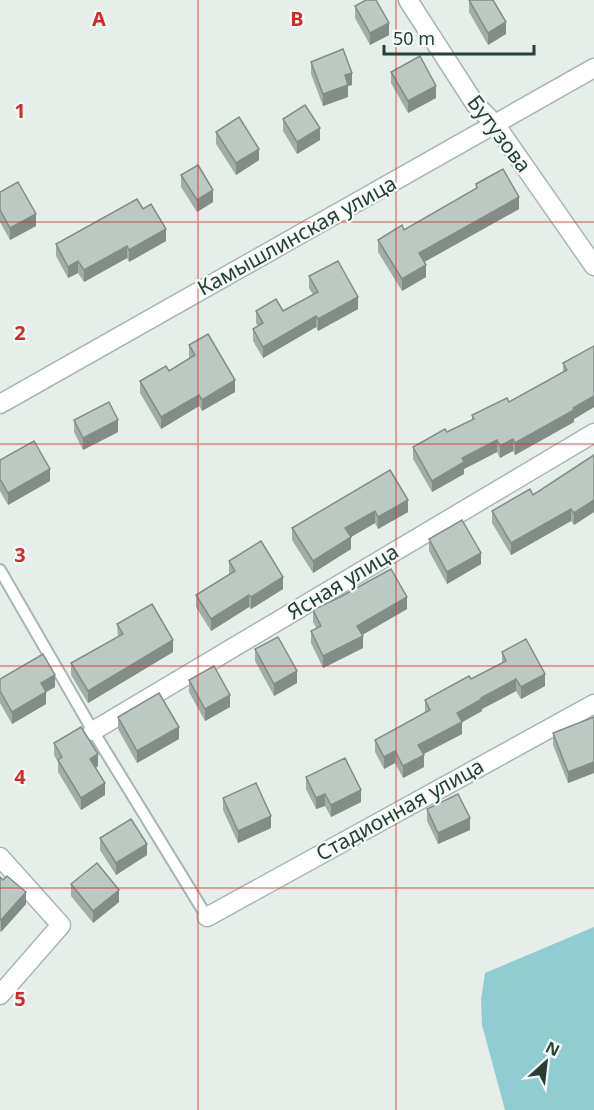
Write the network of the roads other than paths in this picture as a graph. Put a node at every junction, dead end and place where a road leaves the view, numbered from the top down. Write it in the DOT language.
graph roads {
  1 [pos="408,0"];
  2 [pos="594,68"];
  3 [pos="495,124"];
  4 [pos="594,266"];
  5 [pos="0,404"];
  6 [pos="594,433"];
  7 [pos="0,570"];
  8 [pos="594,704"];
  9 [pos="93,730"];
  10 [pos="0,857"];
  11 [pos="207,917"];
  12 [pos="0,995"];
  1 -- 3 [label="street, Бутузова"];
  2 -- 3 [label="street, Камышлинская улица"];
  3 -- 4 [label="street, Бутузова"];
  3 -- 5 [label="street, Камышлинская улица"];
  6 -- 9 [label="street, Ясная улица"];
  7 -- 9 [label="lane"];
  8 -- 11 [label="street, Стадионная улица"];
  9 -- 11 [label="lane"];
  10 -- 12 [label="street"];
}
